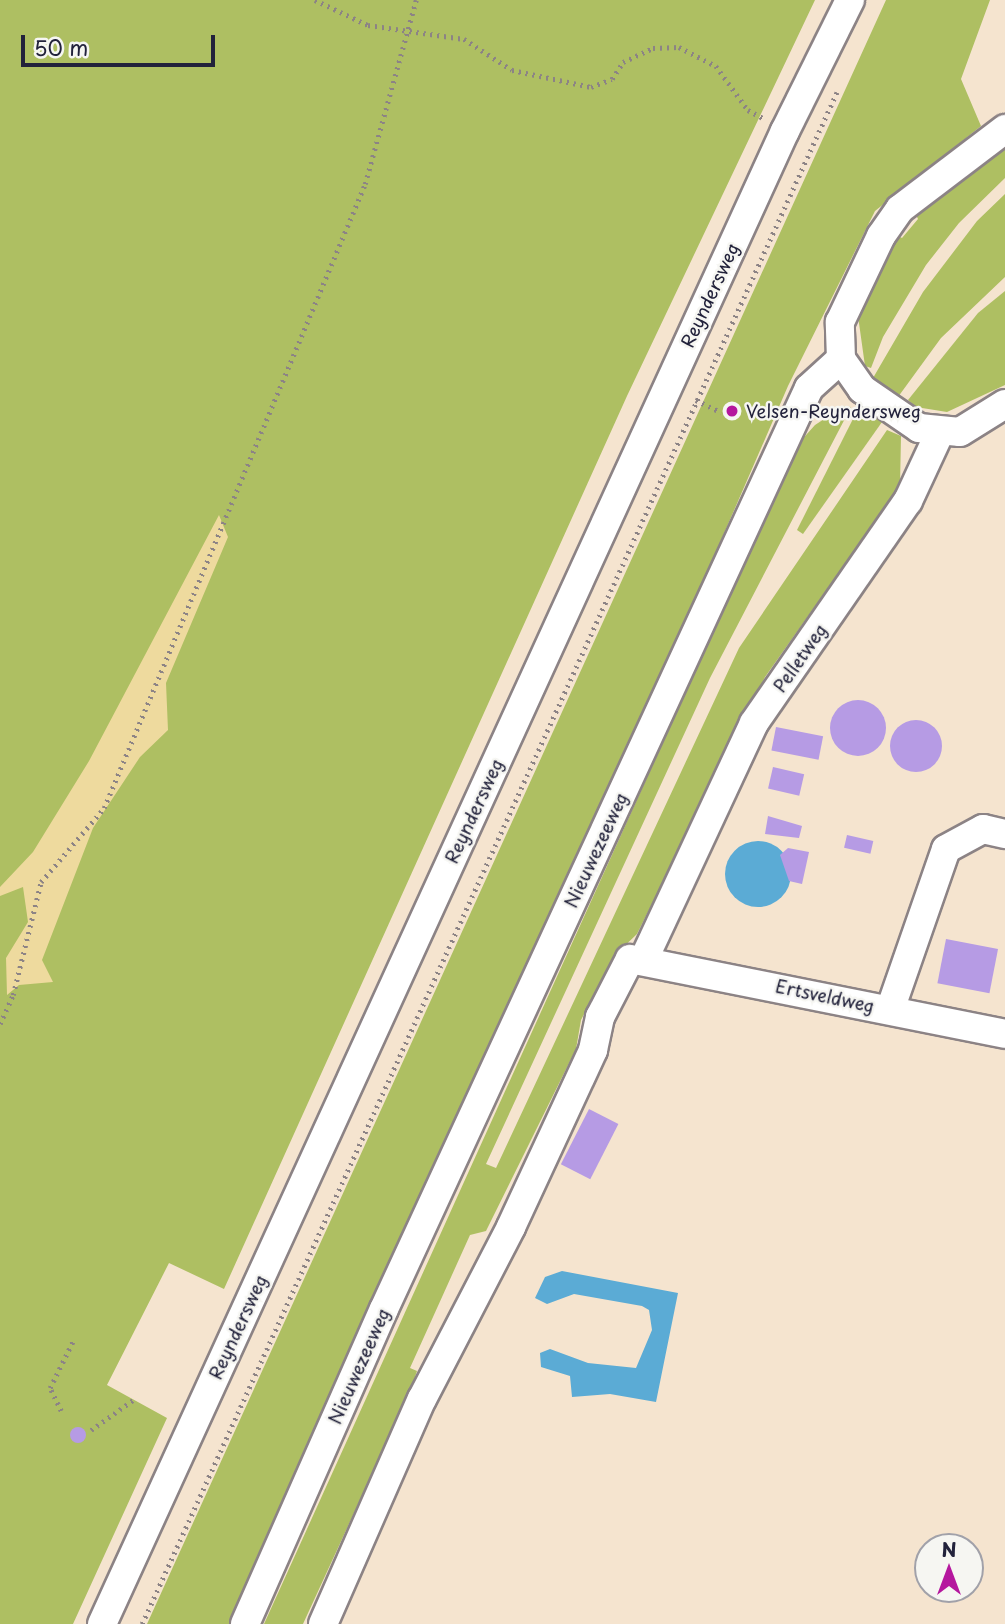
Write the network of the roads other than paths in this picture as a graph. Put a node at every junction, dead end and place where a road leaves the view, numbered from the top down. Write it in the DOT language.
graph roads {
  1 [pos="850,0"];
  2 [pos="1005,129"];
  3 [pos="841,359"];
  4 [pos="1005,404"];
  5 [pos="940,432"];
  6 [pos="1005,834"];
  7 [pos="644,959"];
  8 [pos="890,1010"];
  9 [pos="1005,1034"];
  10 [pos="102,1624"];
  11 [pos="245,1624"];
  12 [pos="323,1624"];
  1 -- 10 [label="street, Reyndersweg"];
  2 -- 3 [label="street"];
  3 -- 5 [label="street"];
  3 -- 11 [label="street, Nieuwezeeweg"];
  4 -- 5 [label="street"];
  5 -- 7 [label="street, Pelletweg"];
  6 -- 8 [label="street"];
  7 -- 8 [label="street, Ertsveldweg"];
  7 -- 12 [label="street"];
  8 -- 9 [label="street, Ertsveldweg"];
}
